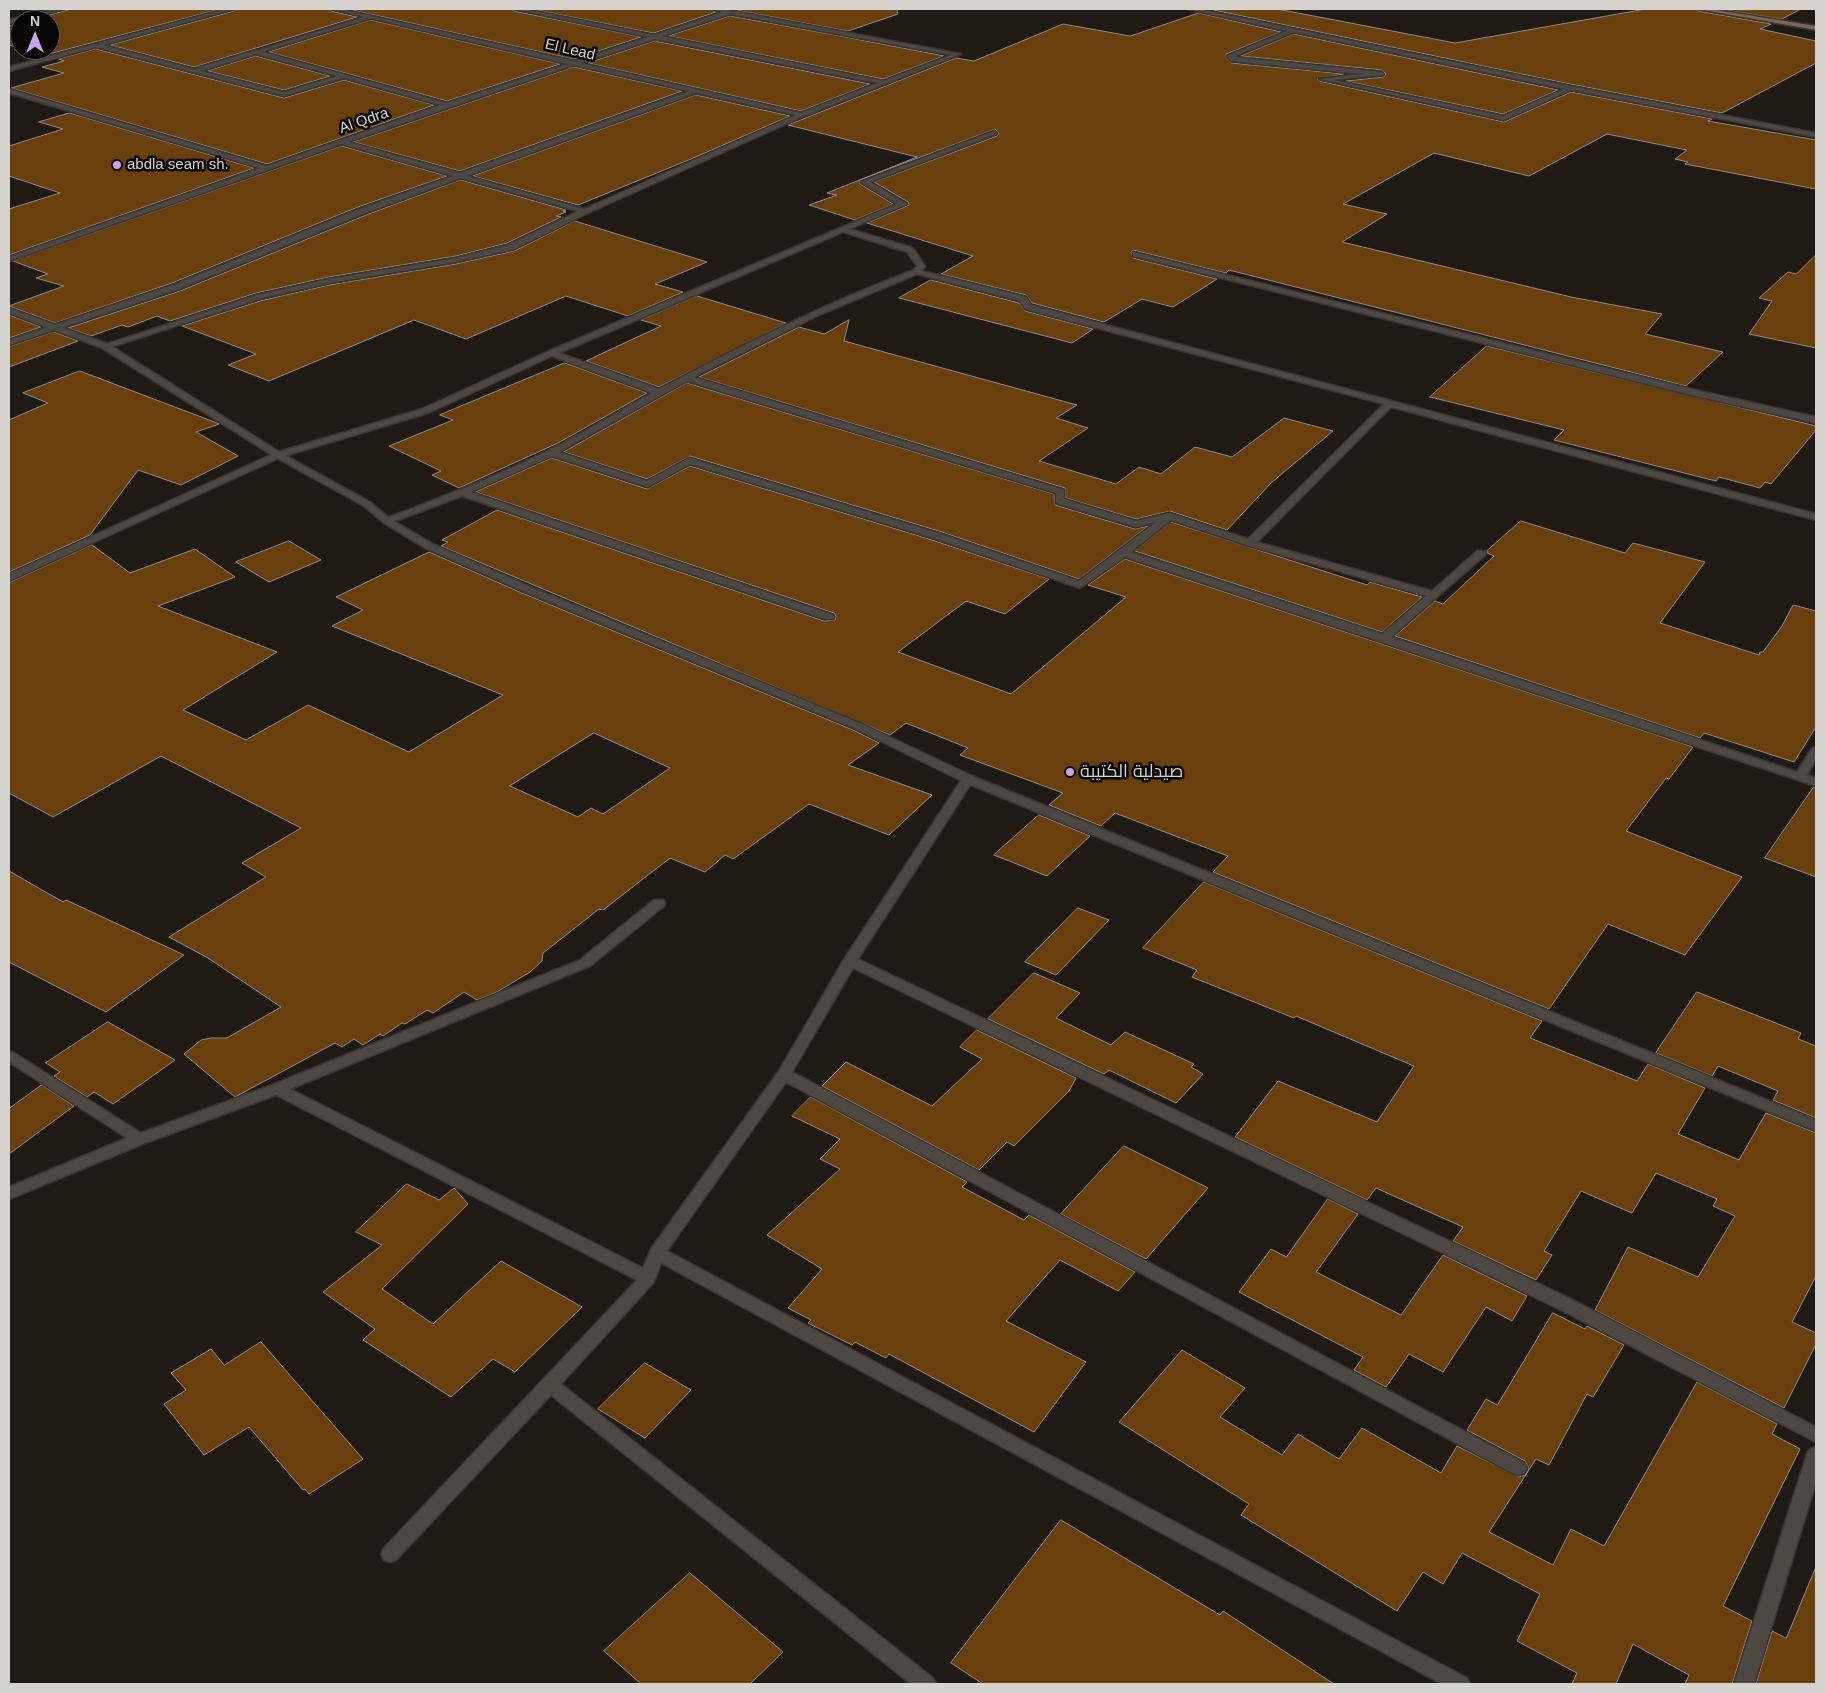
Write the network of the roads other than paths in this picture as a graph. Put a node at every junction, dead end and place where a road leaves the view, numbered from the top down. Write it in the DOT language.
graph roads {
  1 [pos="62,9"];
  2 [pos="231,9"];
  3 [pos="334,9"];
  4 [pos="517,9"];
  5 [pos="714,9"];
  6 [pos="744,9"];
  7 [pos="1191,9"];
  8 [pos="1701,9"];
  9 [pos="730,12"];
  10 [pos="370,18"];
  11 [pos="9,22"];
  12 [pos="1816,28"];
  13 [pos="1296,30"];
  14 [pos="654,37"];
  15 [pos="98,46"];
  16 [pos="256,52"];
  17 [pos="576,64"];
  18 [pos="9,69"];
  19 [pos="192,71"];
  20 [pos="344,76"];
  21 [pos="884,84"];
  22 [pos="1570,88"];
  23 [pos="9,91"];
  24 [pos="696,91"];
  25 [pos="447,106"];
  26 [pos="802,115"];
  27 [pos="994,133"];
  28 [pos="1816,135"];
  29 [pos="342,142"];
  30 [pos="266,168"];
  31 [pos="458,176"];
  32 [pos="585,211"];
  33 [pos="841,229"];
  34 [pos="1136,254"];
  35 [pos="9,259"];
  36 [pos="916,272"];
  37 [pos="9,310"];
  38 [pos="55,326"];
  39 [pos="9,344"];
  40 [pos="105,346"];
  41 [pos="552,353"];
  42 [pos="686,378"];
  43 [pos="659,392"];
  44 [pos="1389,404"];
  45 [pos="1816,420"];
  46 [pos="552,453"];
  47 [pos="278,455"];
  48 [pos="464,493"];
  49 [pos="1169,516"];
  50 [pos="1816,517"];
  51 [pos="388,521"];
  52 [pos="1250,543"];
  53 [pos="1124,553"];
  54 [pos="1481,553"];
  55 [pos="9,578"];
  56 [pos="1432,594"];
  57 [pos="829,617"];
  58 [pos="1383,638"];
  59 [pos="1816,750"];
  60 [pos="1800,776"];
  61 [pos="968,779"];
  62 [pos="1816,782"];
  63 [pos="659,902"];
  64 [pos="850,961"];
  65 [pos="9,1056"];
  66 [pos="784,1074"];
  67 [pos="277,1088"];
  68 [pos="1816,1126"];
  69 [pos="140,1139"];
  70 [pos="9,1193"];
  71 [pos="657,1253"];
  72 [pos="648,1278"];
  73 [pos="550,1386"];
  74 [pos="1816,1434"];
  75 [pos="1816,1454"];
  76 [pos="1518,1468"];
  77 [pos="390,1554"];
  78 [pos="926,1684"];
  79 [pos="1460,1684"];
  80 [pos="1744,1684"];
  1 -- 11 [label="street"];
  2 -- 15 [label="street"];
  3 -- 10 [label="street, El Lead"];
  4 -- 14 [label="street"];
  5 -- 9 [label="street"];
  6 -- 9 [label="street, Al Qdra"];
  7 -- 13 [label="street"];
  8 -- 12 [label="main road"];
  9 -- 14 [label="street, Al Qdra"];
  9 -- 21 [label="street"];
  10 -- 16 [label="street"];
  10 -- 17 [label="street, El Lead"];
  13 -- 22 [label="street"];
  13 -- 22 [label="street"];
  14 -- 17 [label="street, Al Qdra"];
  14 -- 21 [label="street"];
  15 -- 18 [label="street"];
  15 -- 19 [label="street"];
  16 -- 19 [label="street"];
  16 -- 20 [label="street"];
  17 -- 24 [label="street, El Lead"];
  17 -- 25 [label="street, Al Qdra"];
  19 -- 20 [label="street"];
  20 -- 25 [label="street"];
  21 -- 26 [label="street"];
  22 -- 28 [label="street"];
  23 -- 30 [label="street"];
  24 -- 26 [label="street, El Lead"];
  24 -- 31 [label="street"];
  25 -- 29 [label="street, Al Qdra"];
  26 -- 32 [label="street"];
  27 -- 33 [label="street"];
  29 -- 30 [label="street, Al Qdra"];
  29 -- 31 [label="street"];
  30 -- 35 [label="street, Al Qdra"];
  31 -- 32 [label="street"];
  31 -- 38 [label="street"];
  32 -- 40 [label="street"];
  33 -- 36 [label="street"];
  33 -- 41 [label="street"];
  34 -- 45 [label="street"];
  36 -- 42 [label="street"];
  36 -- 44 [label="street"];
  37 -- 38 [label="street"];
  38 -- 39 [label="street"];
  38 -- 40 [label="street"];
  40 -- 47 [label="street"];
  41 -- 43 [label="street"];
  41 -- 47 [label="street"];
  42 -- 43 [label="street"];
  42 -- 49 [label="street"];
  43 -- 46 [label="street"];
  44 -- 50 [label="street"];
  44 -- 52 [label="street"];
  46 -- 48 [label="street"];
  46 -- 53 [label="street"];
  47 -- 51 [label="street"];
  47 -- 55 [label="street"];
  48 -- 51 [label="street"];
  48 -- 57 [label="street"];
  49 -- 52 [label="street"];
  49 -- 53 [label="street"];
  51 -- 61 [label="street"];
  52 -- 56 [label="street"];
  53 -- 58 [label="street"];
  54 -- 56 [label="street"];
  56 -- 58 [label="street"];
  58 -- 60 [label="street"];
  59 -- 60 [label="street"];
  60 -- 62 [label="street"];
  61 -- 64 [label="street"];
  61 -- 68 [label="street"];
  63 -- 67 [label="street"];
  64 -- 66 [label="street"];
  64 -- 74 [label="street"];
  65 -- 69 [label="street"];
  66 -- 71 [label="street"];
  66 -- 76 [label="street"];
  67 -- 69 [label="street"];
  67 -- 72 [label="street"];
  69 -- 70 [label="street"];
  71 -- 72 [label="street"];
  71 -- 79 [label="street"];
  72 -- 73 [label="street"];
  73 -- 77 [label="street"];
  73 -- 78 [label="street"];
  75 -- 80 [label="street"];
}
